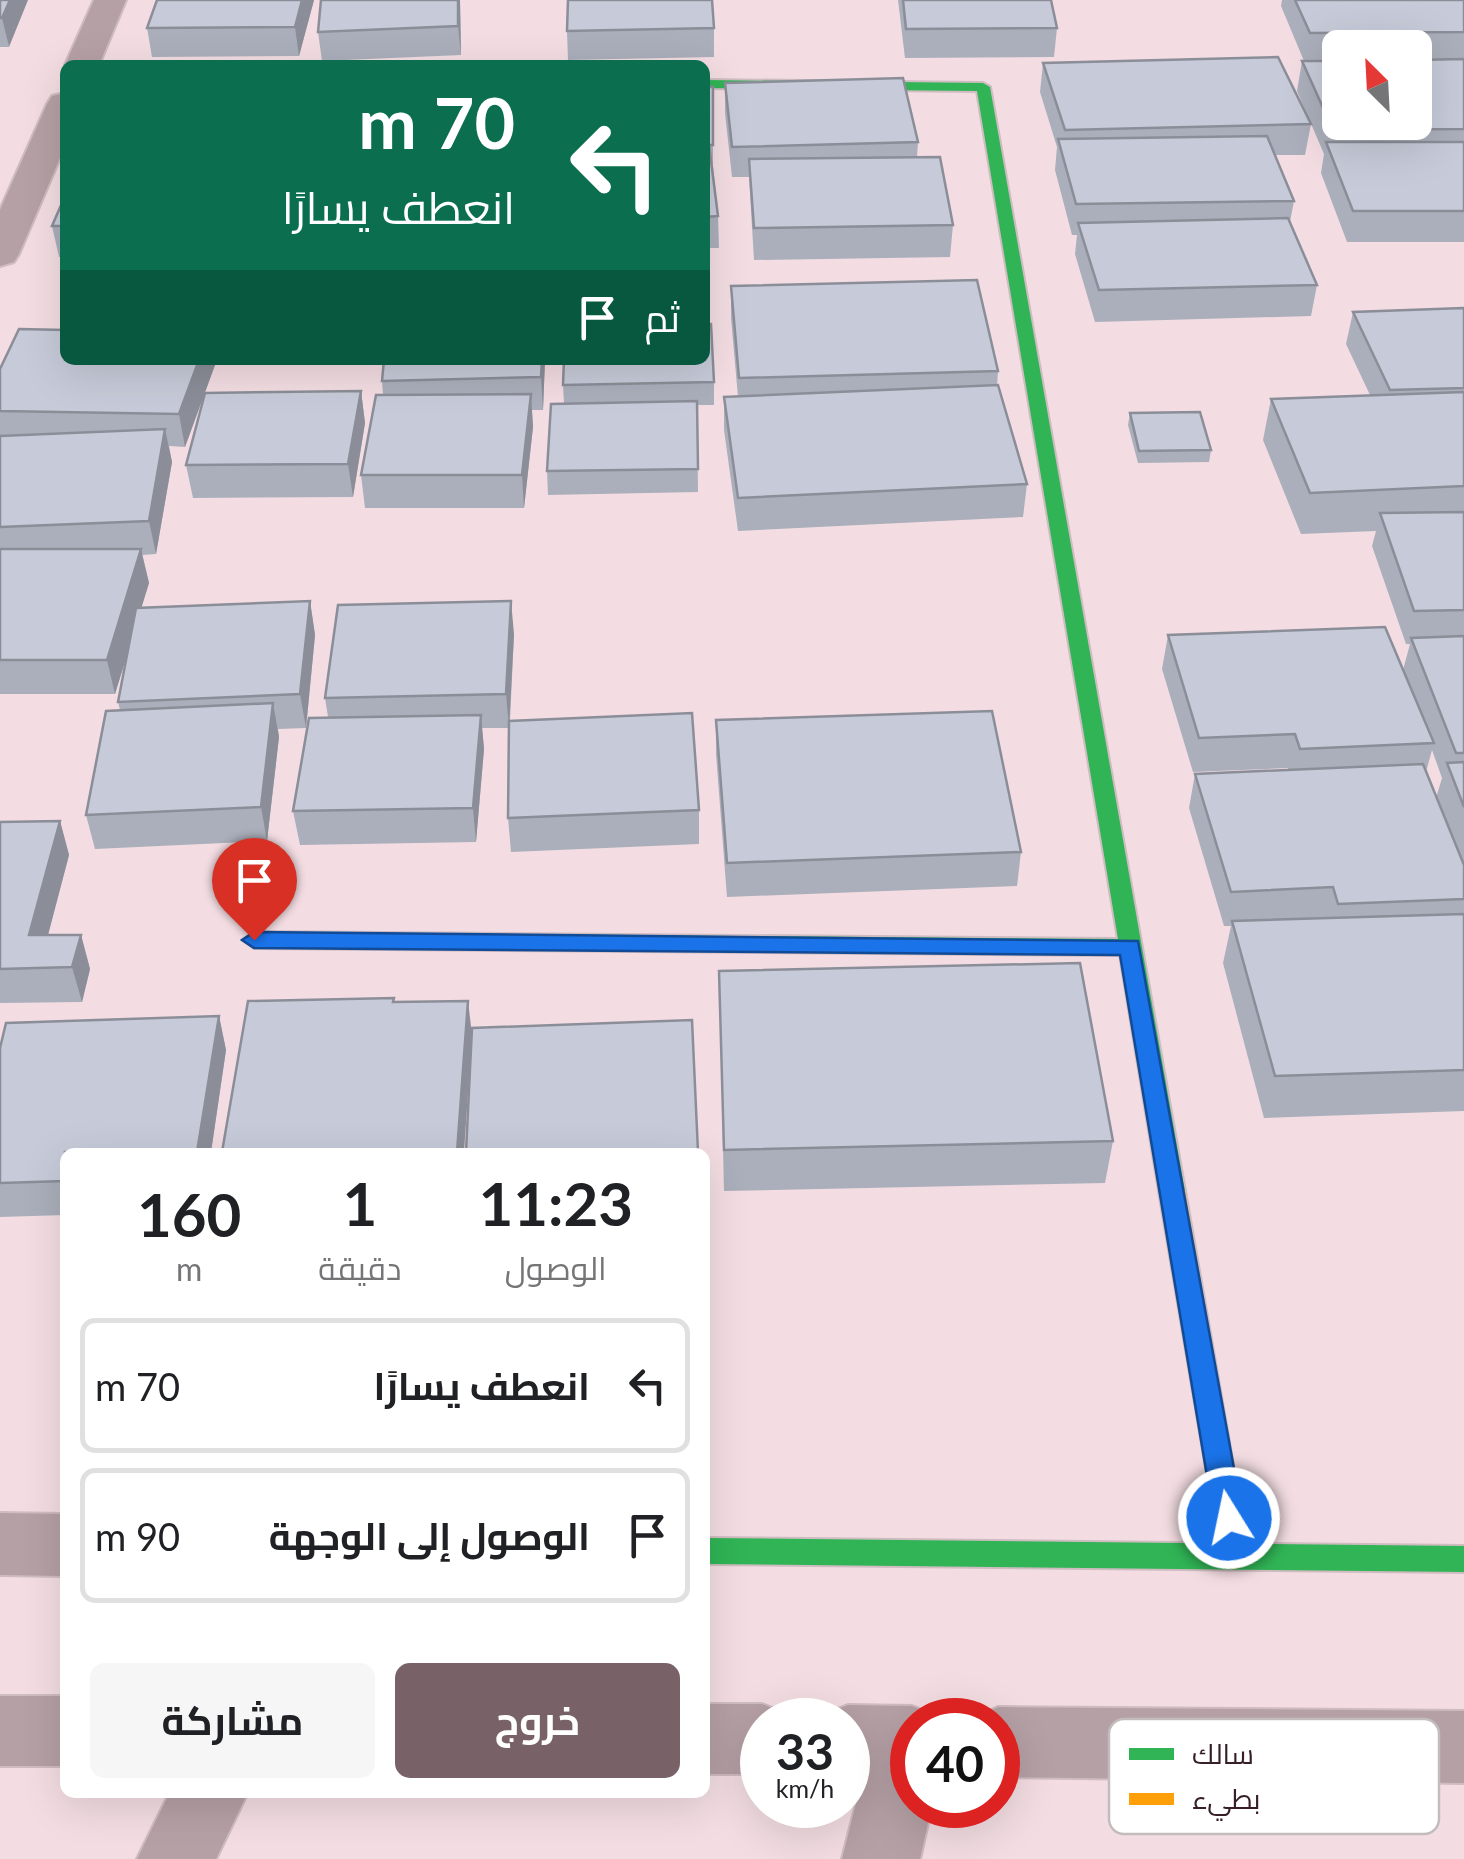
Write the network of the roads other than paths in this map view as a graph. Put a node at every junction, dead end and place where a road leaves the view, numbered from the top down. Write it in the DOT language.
graph roads {
  1 [pos="110,0"];
  2 [pos="84,60"];
  3 [pos="710,84"];
  4 [pos="60,111"];
  5 [pos="18,170"];
  6 [pos="0,254"];
  7 [pos="254,940"];
  8 [pos="1130,946"];
  9 [pos="0,1544"];
  10 [pos="60,1544"];
  11 [pos="710,1551"];
  12 [pos="1236,1556"];
  13 [pos="1464,1558"];
  14 [pos="0,1731"];
  15 [pos="60,1732"];
  16 [pos="710,1738"];
  17 [pos="740,1739"];
  18 [pos="890,1741"];
  19 [pos="1020,1742"];
  20 [pos="1109,1743"];
  21 [pos="1439,1747"];
  22 [pos="1464,1747"];
  23 [pos="207,1798"];
  24 [pos="176,1859"];
  25 [pos="881,1859"];
  1 -- 2 [label="street"];
  3 -- 8 [label="street"];
  4 -- 5 [label="street"];
  5 -- 6 [label="street"];
  7 -- 8 [label="street"];
  8 -- 12 [label="street"];
  9 -- 10 [label="street"];
  11 -- 12 [label="street"];
  12 -- 13 [label="street"];
  14 -- 15 [label="street"];
  16 -- 17 [label="street"];
  18 -- 25 [label="street"];
  19 -- 20 [label="street"];
  21 -- 22 [label="street"];
  23 -- 24 [label="street"];
}
